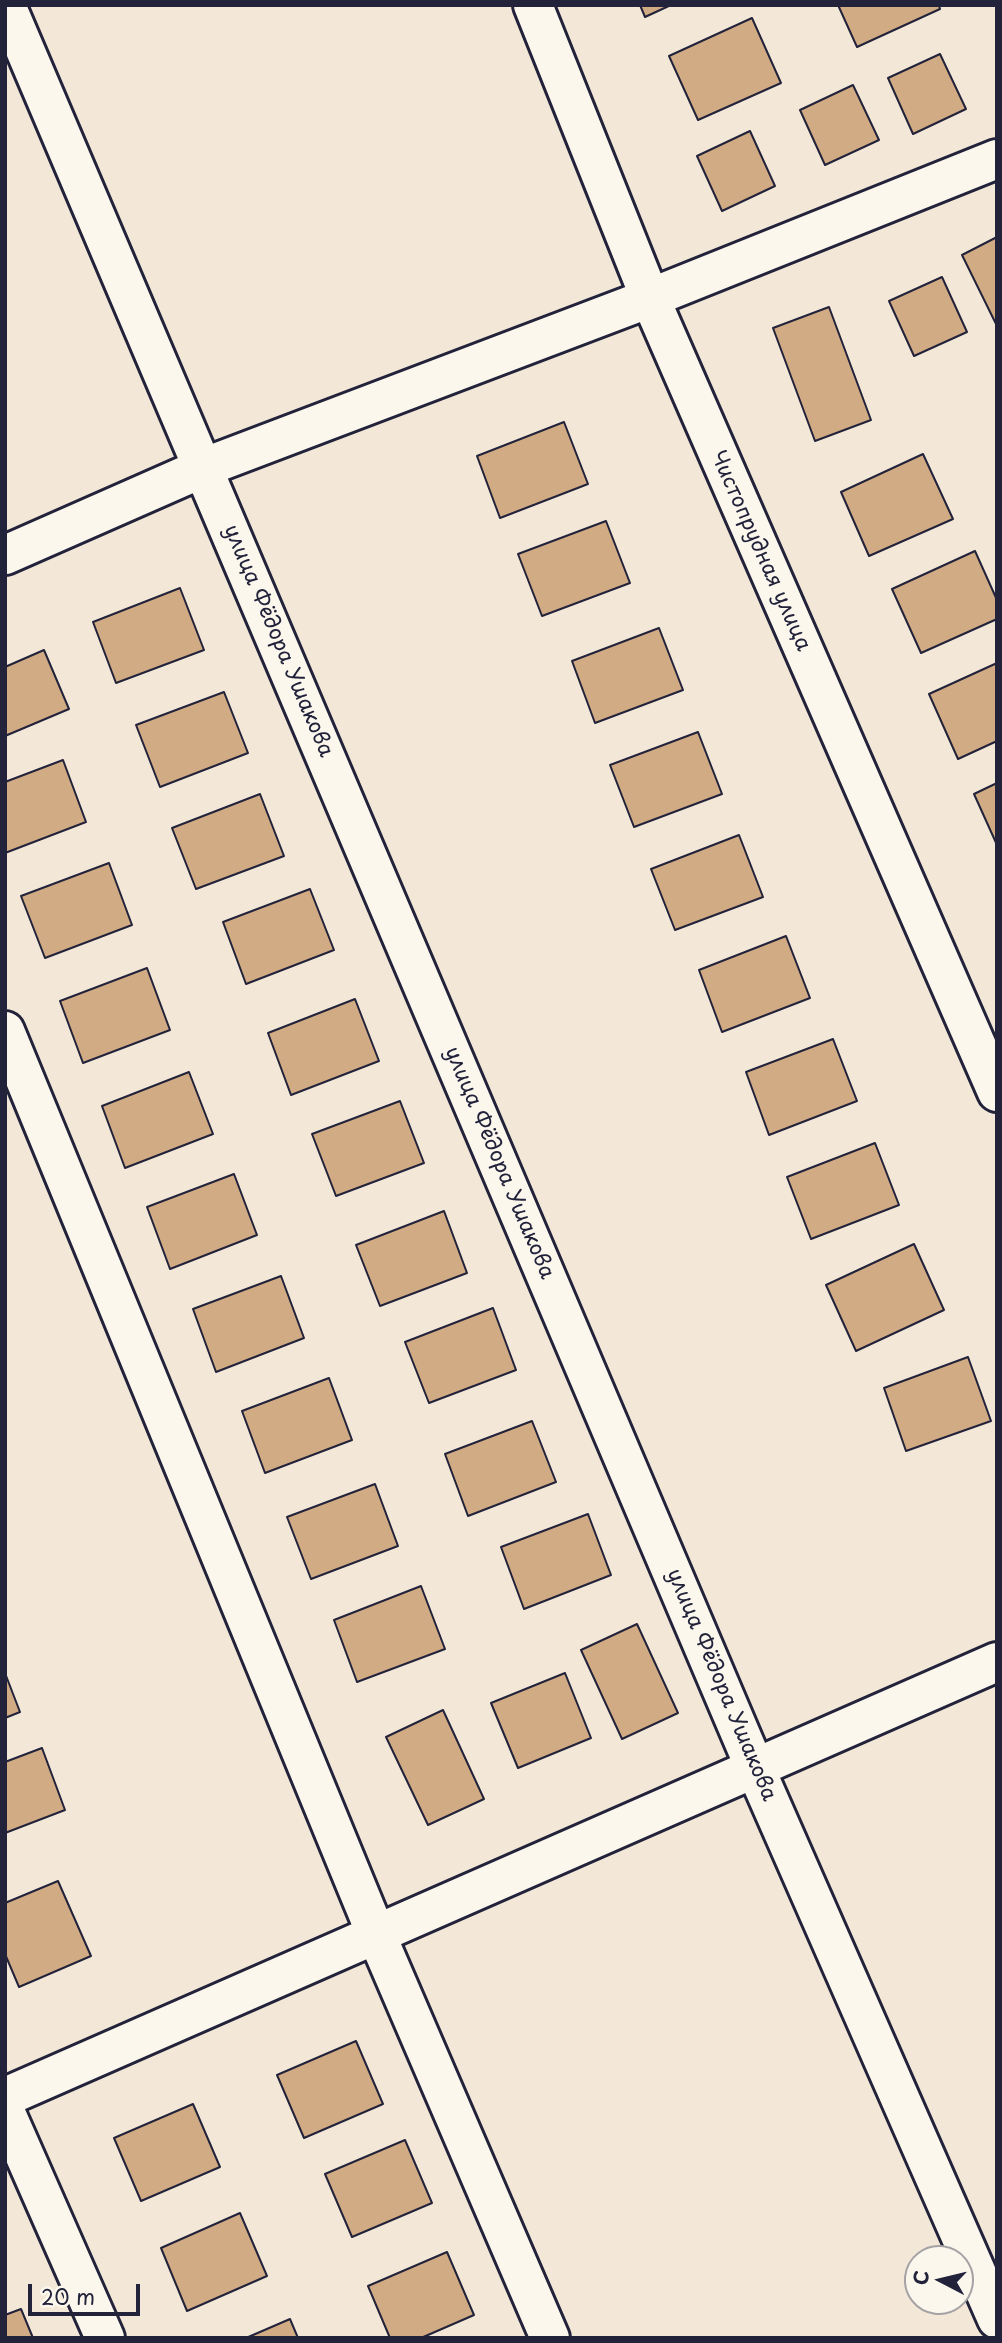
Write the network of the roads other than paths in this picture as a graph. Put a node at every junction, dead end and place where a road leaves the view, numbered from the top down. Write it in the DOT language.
graph roads {
  1 [pos="6,5"];
  2 [pos="533,5"];
  3 [pos="997,159"];
  4 [pos="650,298"];
  5 [pos="205,467"];
  6 [pos="5,555"];
  7 [pos="5,1031"];
  8 [pos="997,1092"];
  9 [pos="997,1661"];
  10 [pos="755,1768"];
  11 [pos="376,1934"];
  12 [pos="5,2097"];
  13 [pos="5,2111"];
  14 [pos="997,2319"];
  15 [pos="105,2338"];
  16 [pos="550,2338"];
  1 -- 5 [label="street, улица Фёдора Ушакова"];
  2 -- 4 [label="street, Чистопрудная улица"];
  3 -- 4 [label="street"];
  4 -- 5 [label="street"];
  4 -- 8 [label="street, Чистопрудная улица"];
  5 -- 6 [label="street"];
  5 -- 10 [label="street, улица Фёдора Ушакова"];
  7 -- 11 [label="street"];
  9 -- 10 [label="street"];
  10 -- 11 [label="street"];
  10 -- 14 [label="street, улица Фёдора Ушакова"];
  11 -- 12 [label="street"];
  11 -- 16 [label="street"];
  13 -- 15 [label="street"];
}
